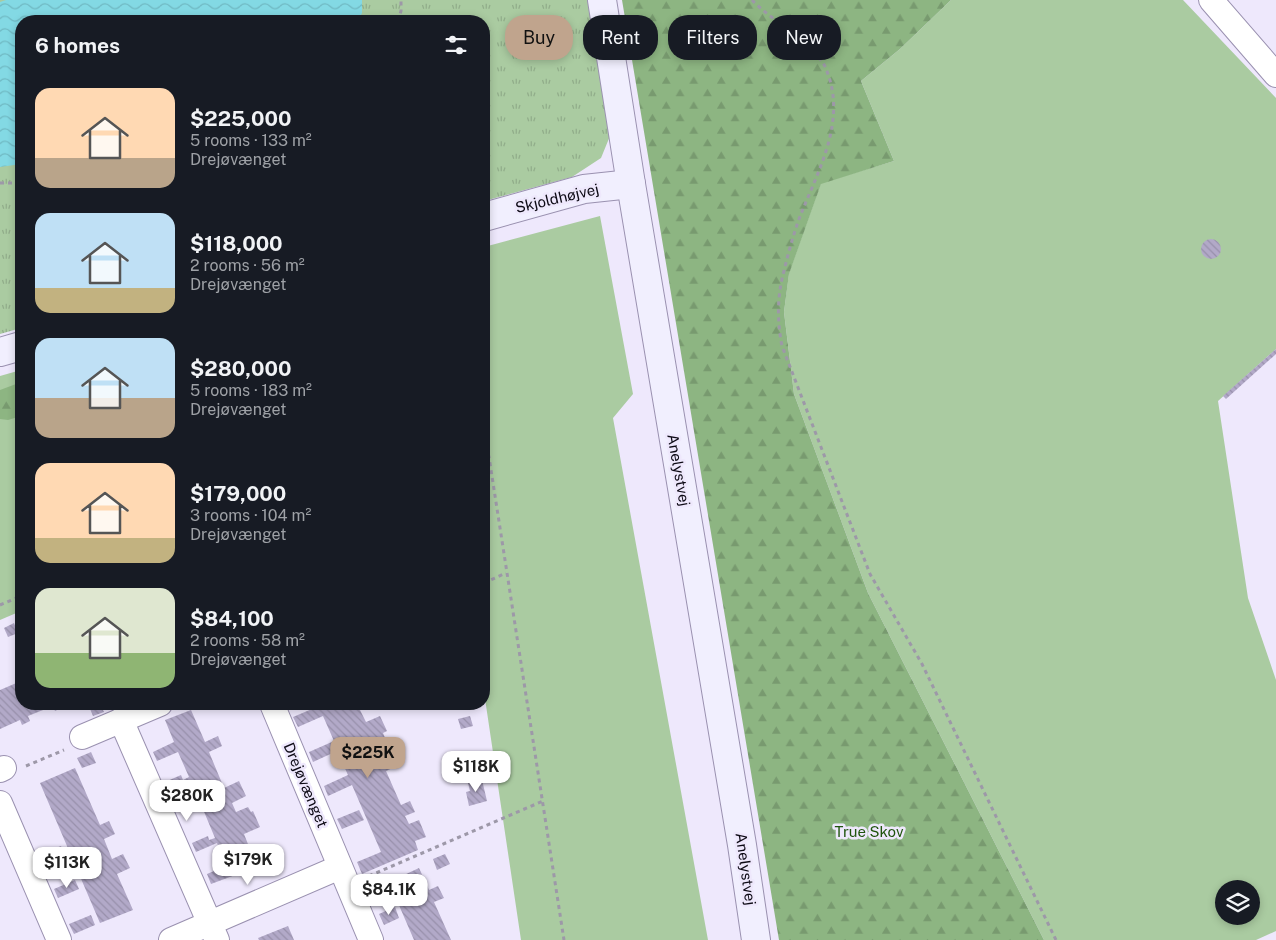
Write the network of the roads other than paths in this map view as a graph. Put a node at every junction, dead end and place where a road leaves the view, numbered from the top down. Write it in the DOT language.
graph roads {
  1 [pos="602,0"];
  2 [pos="1211,0"];
  3 [pos="1276,75"];
  4 [pos="631,184"];
  5 [pos="490,214"];
  6 [pos="15,348"];
  7 [pos="0,352"];
  8 [pos="145,710"];
  9 [pos="275,710"];
  10 [pos="121,720"];
  11 [pos="82,737"];
  12 [pos="0,803"];
  13 [pos="344,876"];
  14 [pos="213,932"];
  15 [pos="59,940"];
  16 [pos="171,940"];
  17 [pos="371,940"];
  18 [pos="756,940"];
  1 -- 4 [label="street, Anelystvej"];
  2 -- 3 [label="street"];
  4 -- 5 [label="street, Skjoldhøjvej"];
  4 -- 18 [label="street, Anelystvej"];
  6 -- 7 [label="street"];
  8 -- 10 [label="street"];
  9 -- 13 [label="street, Drejøvænget"];
  10 -- 11 [label="street"];
  10 -- 14 [label="street"];
  12 -- 15 [label="street"];
  13 -- 14 [label="street"];
  13 -- 17 [label="street, Drejøvænget"];
  14 -- 16 [label="street"];
}
